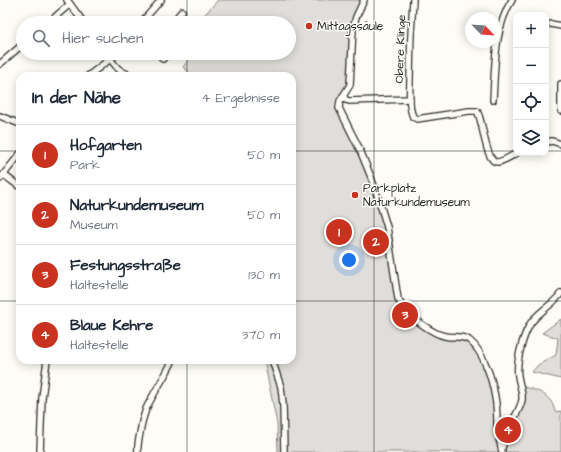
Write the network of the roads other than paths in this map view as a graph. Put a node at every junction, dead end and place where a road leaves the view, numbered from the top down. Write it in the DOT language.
graph roads {
  1 [pos="161,0"];
  2 [pos="364,0"];
  3 [pos="412,0"];
  4 [pos="512,0"];
  5 [pos="69,2"];
  6 [pos="182,11"];
  7 [pos="55,16"];
  8 [pos="79,16"];
  9 [pos="147,16"];
  10 [pos="178,16"];
  11 [pos="551,24"];
  12 [pos="561,26"];
  13 [pos="16,50"];
  14 [pos="109,60"];
  15 [pos="111,60"];
  16 [pos="0,64"];
  17 [pos="93,72"];
  18 [pos="122,72"];
  19 [pos="561,84"];
  20 [pos="343,96"];
  21 [pos="410,99"];
  22 [pos="493,100"];
  23 [pos="561,111"];
  24 [pos="0,116"];
  25 [pos="16,122"];
  26 [pos="549,142"];
  27 [pos="561,144"];
  28 [pos="513,155"];
  29 [pos="16,159"];
  30 [pos="2,177"];
  31 [pos="16,185"];
  32 [pos="561,293"];
  33 [pos="46,364"];
  34 [pos="171,364"];
  35 [pos="273,364"];
  36 [pos="497,426"];
  37 [pos="508,428"];
  38 [pos="502,451"];
  39 [pos="40,452"];
  40 [pos="138,452"];
  41 [pos="284,452"];
  1 -- 9 [label="street"];
  2 -- 20 [label="street"];
  3 -- 21 [label="street, Obere Klinge"];
  4 -- 22 [label="street"];
  5 -- 7 [label="street"];
  5 -- 8 [label="street"];
  6 -- 10 [label="street"];
  11 -- 12 [label="street"];
  13 -- 16 [label="street"];
  14 -- 17 [label="street"];
  15 -- 18 [label="street"];
  19 -- 23 [label="street"];
  20 -- 21 [label="street"];
  20 -- 36 [label="street"];
  21 -- 28 [label="street, Obere Klinge"];
  24 -- 25 [label="street"];
  26 -- 27 [label="street"];
  29 -- 30 [label="street"];
  30 -- 31 [label="street"];
  32 -- 37 [label="street"];
  33 -- 39 [label="street"];
  34 -- 40 [label="street"];
  35 -- 41 [label="street"];
  36 -- 37 [label="street"];
  36 -- 38 [label="street"];
  37 -- 38 [label="street"];
}
